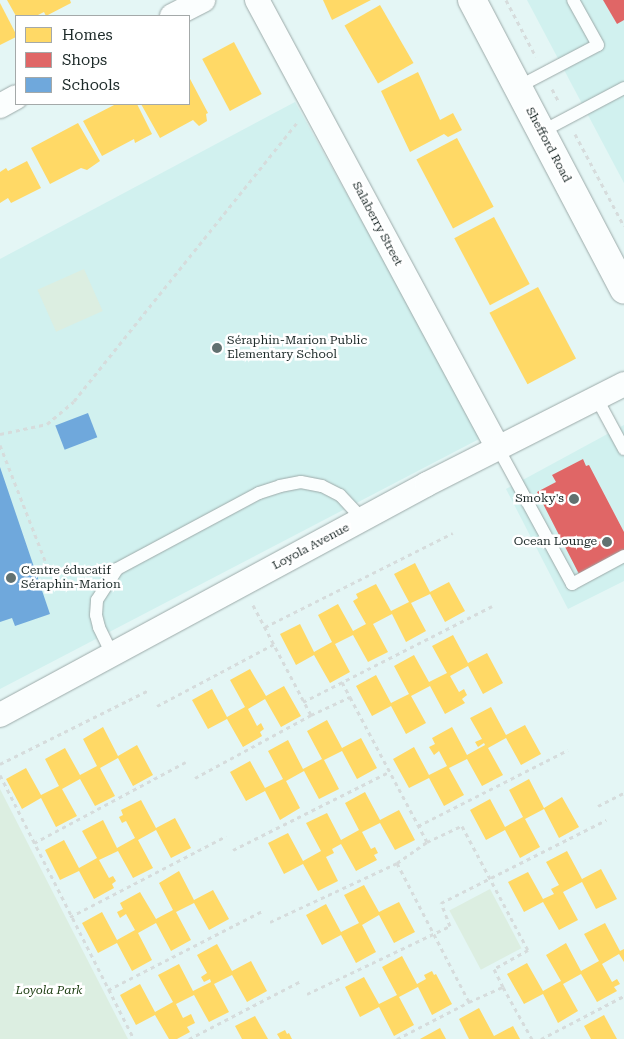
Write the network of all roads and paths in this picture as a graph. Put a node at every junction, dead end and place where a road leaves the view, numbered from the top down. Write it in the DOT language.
graph roads {
  1 [pos="203,0"];
  2 [pos="257,0"];
  3 [pos="472,0"];
  4 [pos="573,0"];
  5 [pos="174,15"];
  6 [pos="518,87"];
  7 [pos="624,88"];
  8 [pos="15,98"];
  9 [pos="313,103"];
  10 [pos="0,106"];
  11 [pos="541,132"];
  12 [pos="624,289"];
  13 [pos="624,384"];
  14 [pos="597,399"];
  15 [pos="0,434"];
  16 [pos="0,445"];
  17 [pos="498,448"];
  18 [pos="624,449"];
  19 [pos="362,519"];
  20 [pos="452,532"];
  21 [pos="624,556"];
  22 [pos="48,571"];
  23 [pos="242,584"];
  24 [pos="492,606"];
  25 [pos="265,626"];
  26 [pos="274,644"];
  27 [pos="112,654"];
  28 [pos="342,682"];
  29 [pos="149,690"];
  30 [pos="350,697"];
  31 [pos="303,702"];
  32 [pos="157,706"];
  33 [pos="0,715"];
  34 [pos="311,715"];
  35 [pos="568,750"];
  36 [pos="186,762"];
  37 [pos="0,764"];
  38 [pos="389,772"];
  39 [pos="0,774"];
  40 [pos="195,778"];
  41 [pos="624,793"];
  42 [pos="598,806"];
  43 [pos="606,820"];
  44 [pos="418,826"];
  45 [pos="226,836"];
  46 [pos="427,842"];
  47 [pos="34,843"];
  48 [pos="233,850"];
  49 [pos="397,863"];
  50 [pos="489,879"];
  51 [pos="264,910"];
  52 [pos="70,917"];
  53 [pos="270,922"];
  54 [pos="433,934"];
  55 [pos="301,981"];
  56 [pos="503,987"];
  57 [pos="108,990"];
  58 [pos="307,994"];
  59 [pos="624,996"];
  60 [pos="469,1002"];
  61 [pos="134,1039"];
  62 [pos="189,1039"];
  63 [pos="398,1039"];
  64 [pos="532,1039"];
  65 [pos="540,1039"];
  1 -- 5 [label="street"];
  2 -- 9 [label="street, Salaberry Street"];
  3 -- 6 [label="street, Shefford Road"];
  4 -- 6 [label="lane"];
  6 -- 11 [label="street, Shefford Road"];
  7 -- 11 [label="lane"];
  8 -- 10 [label="street"];
  9 -- 15 [label="path"];
  9 -- 17 [label="street, Salaberry Street"];
  11 -- 12 [label="street, Shefford Road"];
  13 -- 14 [label="street, Loyola Avenue"];
  14 -- 17 [label="street, Loyola Avenue"];
  14 -- 18 [label="lane"];
  16 -- 22 [label="path"];
  17 -- 19 [label="street, Loyola Avenue"];
  17 -- 21 [label="lane"];
  19 -- 23 [label="street, Loyola Avenue"];
  19 -- 27 [label="lane"];
  20 -- 25 [label="path"];
  23 -- 25 [label="path"];
  23 -- 27 [label="street, Loyola Avenue"];
  24 -- 28 [label="path"];
  25 -- 26 [label="path"];
  26 -- 31 [label="path"];
  26 -- 32 [label="path"];
  27 -- 33 [label="street, Loyola Avenue"];
  28 -- 30 [label="path"];
  28 -- 31 [label="path"];
  29 -- 37 [label="path"];
  30 -- 34 [label="path"];
  30 -- 38 [label="path"];
  31 -- 34 [label="path"];
  34 -- 40 [label="path"];
  35 -- 44 [label="path"];
  36 -- 47 [label="path"];
  38 -- 44 [label="path"];
  38 -- 48 [label="path"];
  39 -- 47 [label="path"];
  41 -- 42 [label="path"];
  43 -- 50 [label="path"];
  44 -- 46 [label="path"];
  45 -- 52 [label="path"];
  46 -- 49 [label="path"];
  46 -- 50 [label="path"];
  47 -- 52 [label="path"];
  49 -- 53 [label="path"];
  49 -- 54 [label="path"];
  50 -- 54 [label="path"];
  50 -- 56 [label="path"];
  51 -- 57 [label="path"];
  52 -- 57 [label="path"];
  54 -- 58 [label="path"];
  54 -- 60 [label="path"];
  55 -- 62 [label="path"];
  56 -- 60 [label="path"];
  56 -- 64 [label="path"];
  57 -- 61 [label="path"];
  59 -- 65 [label="path"];
  60 -- 63 [label="path"];
}
